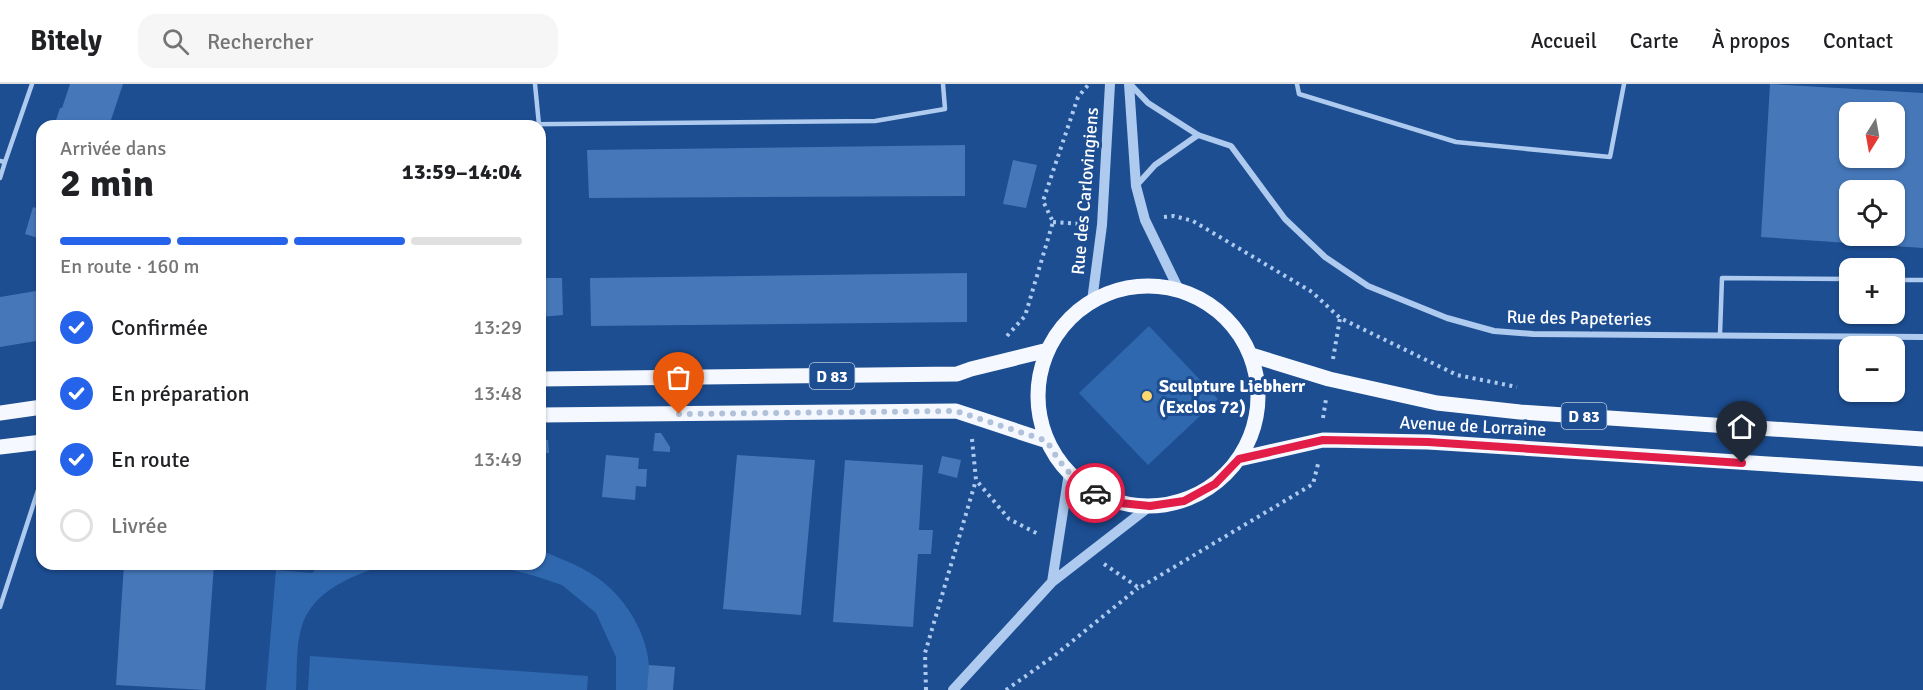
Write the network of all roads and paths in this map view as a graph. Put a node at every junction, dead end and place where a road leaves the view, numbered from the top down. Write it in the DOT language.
graph roads {
  1 [pos="32,84"];
  2 [pos="535,84"];
  3 [pos="943,84"];
  4 [pos="1089,84"];
  5 [pos="1110,84"];
  6 [pos="1130,84"];
  7 [pos="1297,84"];
  8 [pos="1624,84"];
  9 [pos="539,120"];
  10 [pos="546,124"];
  11 [pos="1198,135"];
  12 [pos="3,161"];
  13 [pos="0,178"];
  14 [pos="1136,186"];
  15 [pos="1145,220"];
  16 [pos="1053,222"];
  17 [pos="1102,225"];
  18 [pos="1839,279"];
  19 [pos="1905,280"];
  20 [pos="1923,280"];
  21 [pos="1179,290"];
  22 [pos="1092,301"];
  23 [pos="1340,318"];
  24 [pos="1720,334"];
  25 [pos="1923,337"];
  26 [pos="999,342"];
  27 [pos="1048,350"];
  28 [pos="1251,355"];
  29 [pos="546,379"];
  30 [pos="1329,379"];
  31 [pos="1526,389"];
  32 [pos="36,407"];
  33 [pos="0,413"];
  34 [pos="546,415"];
  35 [pos="969,415"];
  36 [pos="1923,439"];
  37 [pos="1323,440"];
  38 [pos="1047,441"];
  39 [pos="36,443"];
  40 [pos="0,447"];
  41 [pos="1239,459"];
  42 [pos="1069,473"];
  43 [pos="1923,474"];
  44 [pos="976,480"];
  45 [pos="36,496"];
  46 [pos="1150,506"];
  47 [pos="1059,543"];
  48 [pos="1089,553"];
  49 [pos="1052,582"];
  50 [pos="1138,588"];
  51 [pos="0,607"];
  52 [pos="926,690"];
  53 [pos="953,690"];
  54 [pos="1006,690"];
  1 -- 12 [label="lane"];
  2 -- 9 [label="lane"];
  3 -- 10 [label="lane"];
  4 -- 16 [label="path"];
  5 -- 17 [label="street, Rue des Carlovingiens"];
  6 -- 11 [label="street, Rue des Papeteries"];
  6 -- 14 [label="street"];
  7 -- 8 [label="lane"];
  11 -- 14 [label="street"];
  11 -- 24 [label="street, Rue des Papeteries"];
  12 -- 13 [label="lane"];
  14 -- 15 [label="street"];
  15 -- 21 [label="street"];
  15 -- 23 [label="path"];
  16 -- 17 [label="path"];
  16 -- 26 [label="path"];
  17 -- 22 [label="street, Rue des Carlovingiens"];
  18 -- 24 [label="lane"];
  19 -- 20 [label="lane"];
  21 -- 22 [label="main road"];
  21 -- 28 [label="main road"];
  22 -- 27 [label="main road"];
  23 -- 30 [label="path"];
  23 -- 31 [label="path"];
  24 -- 25 [label="street, Rue des Papeteries"];
  27 -- 29 [label="main road, D 83"];
  27 -- 38 [label="main road"];
  28 -- 30 [label="main road, Avenue de Lorraine / D 83"];
  28 -- 41 [label="main road"];
  30 -- 36 [label="main road, Avenue de Lorraine / D 83"];
  30 -- 37 [label="path"];
  32 -- 33 [label="main road"];
  34 -- 35 [label="main road, D 83"];
  35 -- 38 [label="main road, D 83"];
  35 -- 44 [label="path"];
  37 -- 41 [label="main road, Avenue de Lorraine / D 83"];
  37 -- 43 [label="main road, Avenue de Lorraine / D 83"];
  37 -- 50 [label="path"];
  38 -- 42 [label="main road"];
  39 -- 40 [label="main road"];
  41 -- 46 [label="main road"];
  42 -- 46 [label="main road"];
  42 -- 47 [label="street"];
  44 -- 47 [label="path"];
  44 -- 52 [label="path"];
  45 -- 51 [label="lane"];
  46 -- 48 [label="street"];
  47 -- 49 [label="street"];
  48 -- 49 [label="street"];
  48 -- 50 [label="path"];
  49 -- 53 [label="street"];
  50 -- 54 [label="path"];
}
